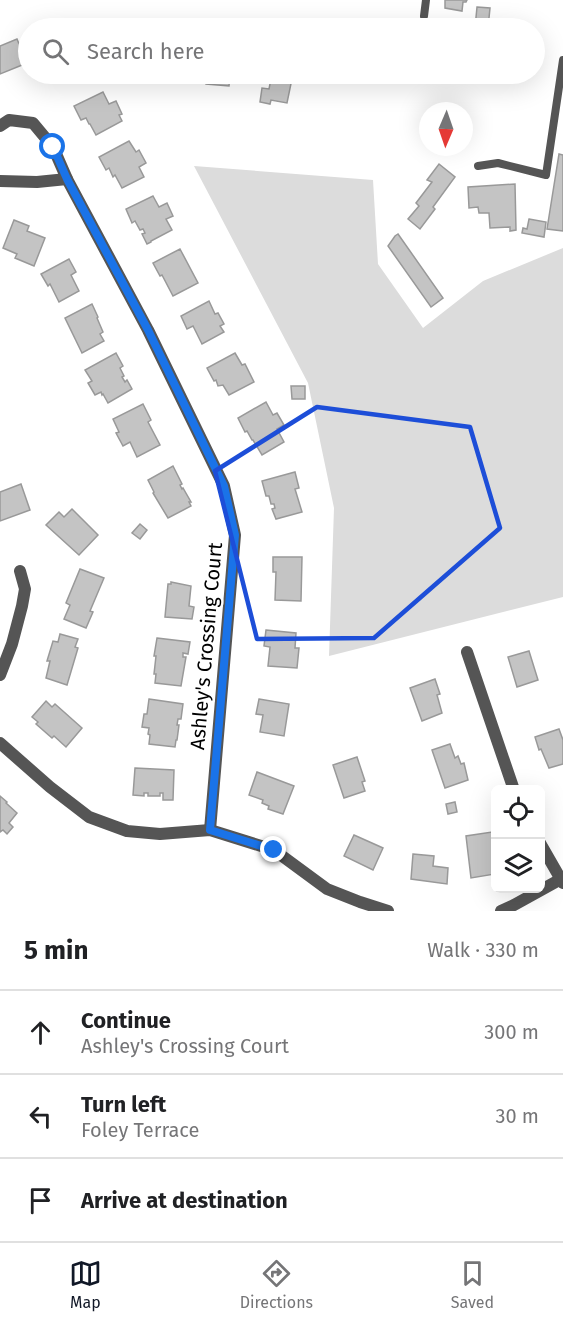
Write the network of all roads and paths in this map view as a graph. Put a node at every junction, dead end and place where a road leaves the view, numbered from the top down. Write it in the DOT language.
graph roads {
  1 [pos="426,0"];
  2 [pos="424,16"];
  3 [pos="563,60"];
  4 [pos="0,126"];
  5 [pos="478,166"];
  6 [pos="67,179"];
  7 [pos="0,181"];
  8 [pos="20,571"];
  9 [pos="467,652"];
  10 [pos="0,675"];
  11 [pos="0,742"];
  12 [pos="513,785"];
  13 [pos="210,830"];
  14 [pos="545,852"];
  15 [pos="562,881"];
  16 [pos="388,911"];
  17 [pos="501,911"];
  1 -- 2 [label="lane"];
  3 -- 5 [label="lane"];
  4 -- 6 [label="street, Ashley's Crossing Court"];
  6 -- 7 [label="street"];
  6 -- 13 [label="street, Ashley's Crossing Court"];
  8 -- 10 [label="street"];
  9 -- 12 [label="street"];
  11 -- 13 [label="street"];
  13 -- 16 [label="street"];
  14 -- 15 [label="street"];
  15 -- 17 [label="street"];
}
